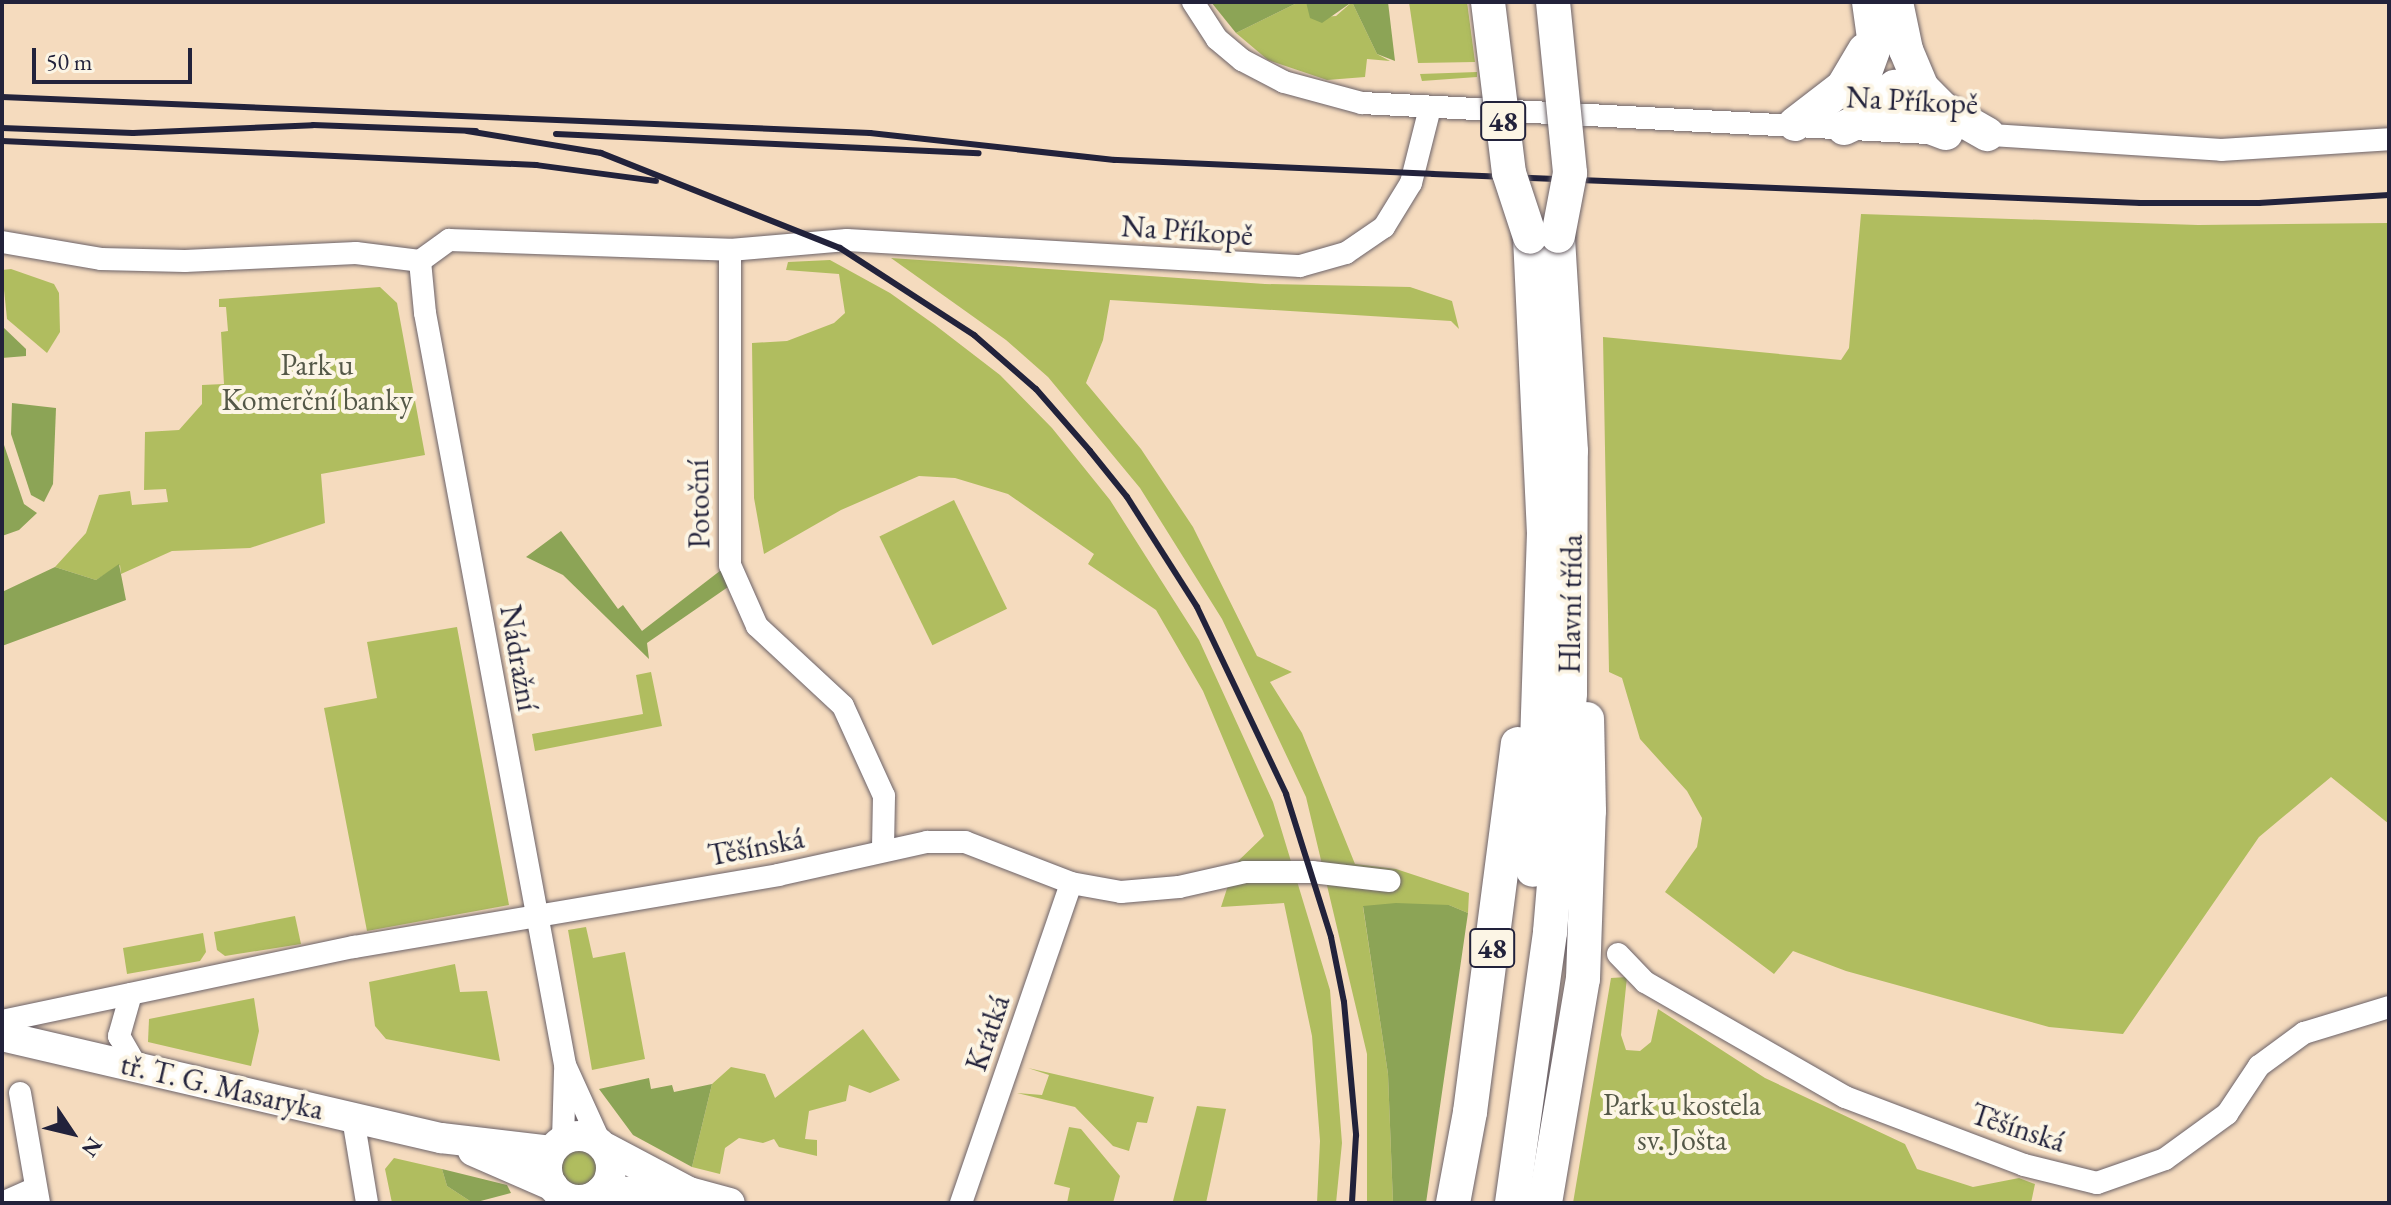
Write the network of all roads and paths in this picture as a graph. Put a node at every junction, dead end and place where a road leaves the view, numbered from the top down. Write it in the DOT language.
graph roads {
  1 [pos="1193,2"];
  2 [pos="1488,2"];
  3 [pos="1507,2"];
  4 [pos="1537,2"];
  5 [pos="1553,2"];
  6 [pos="1881,26"];
  7 [pos="1882,106"];
  8 [pos="1430,108"];
  9 [pos="1795,124"];
  10 [pos="1844,128"];
  11 [pos="1946,133"];
  12 [pos="1987,134"];
  13 [pos="2389,139"];
  14 [pos="1544,236"];
  15 [pos="2,242"];
  16 [pos="730,250"];
  17 [pos="420,261"];
  18 [pos="1557,451"];
  19 [pos="1555,692"];
  20 [pos="883,850"];
  21 [pos="1389,881"];
  22 [pos="1071,883"];
  23 [pos="535,916"];
  24 [pos="1618,954"];
  25 [pos="131,994"];
  26 [pos="2389,1007"];
  27 [pos="2,1021"];
  28 [pos="2,1036"];
  29 [pos="565,1065"];
  30 [pos="137,1067"];
  31 [pos="20,1093"];
  32 [pos="353,1118"];
  33 [pos="441,1138"];
  34 [pos="557,1145"];
  35 [pos="603,1145"];
  36 [pos="689,1192"];
  37 [pos="554,1193"];
  38 [pos="38,1196"];
  39 [pos="594,1198"];
  40 [pos="2,1203"];
  41 [pos="367,1203"];
  42 [pos="730,1203"];
  43 [pos="961,1203"];
  44 [pos="1453,1203"];
  45 [pos="1489,1203"];
  46 [pos="1512,1203"];
  47 [pos="1545,1203"];
  1 -- 8 [label="street, Na Příkopě"];
  2 -- 14 [label="main road, 48, bridge"];
  3 -- 14 [label="main road, 48, bridge"];
  4 -- 14 [label="main road, 48, bridge"];
  5 -- 14 [label="main road, 48, bridge"];
  6 -- 7 [label="main road"];
  6 -- 9 [label="main road"];
  6 -- 12 [label="main road"];
  7 -- 10 [label="main road"];
  7 -- 11 [label="main road"];
  8 -- 9 [label="street, Na Příkopě"];
  8 -- 16 [label="street, Na Příkopě"];
  9 -- 10 [label="street, Na Příkopě"];
  10 -- 11 [label="street, Na Příkopě"];
  11 -- 12 [label="street, Na Příkopě"];
  12 -- 13 [label="street, Na Příkopě"];
  14 -- 18 [label="main road, 48"];
  15 -- 17 [label="street"];
  16 -- 17 [label="street"];
  16 -- 20 [label="street, Potoční"];
  17 -- 23 [label="street, Nádražní"];
  18 -- 19 [label="main road, 48"];
  18 -- 19 [label="main road, 48"];
  19 -- 44 [label="main road, 48"];
  19 -- 45 [label="main road, 48"];
  19 -- 46 [label="main road, Hlavní třída / 48"];
  19 -- 47 [label="main road, 48"];
  20 -- 22 [label="street, Těšínská"];
  20 -- 23 [label="street, Těšínská"];
  21 -- 22 [label="street, Těšínská"];
  22 -- 43 [label="street, Krátká"];
  23 -- 25 [label="street, Těšínská"];
  23 -- 29 [label="street, Nádražní"];
  24 -- 26 [label="street, Těšínská"];
  25 -- 27 [label="street, Těšínská"];
  25 -- 30 [label="street"];
  28 -- 30 [label="street, tř. T. G. Masaryka"];
  29 -- 34 [label="street, Nádražní"];
  29 -- 35 [label="street, Nádražní"];
  30 -- 32 [label="street, tř. T. G. Masaryka"];
  31 -- 38 [label="street"];
  32 -- 33 [label="street, tř. T. G. Masaryka"];
  32 -- 41 [label="street"];
  33 -- 34 [label="street, tř. T. G. Masaryka"];
  33 -- 37 [label="street, tř. T. G. Masaryka"];
  34 -- 35 [label="street"];
  34 -- 37 [label="street"];
  35 -- 36 [label="street"];
  35 -- 39 [label="street"];
  36 -- 39 [label="street"];
  36 -- 42 [label="street"];
  37 -- 39 [label="street"];
  38 -- 40 [label="street"];
}
